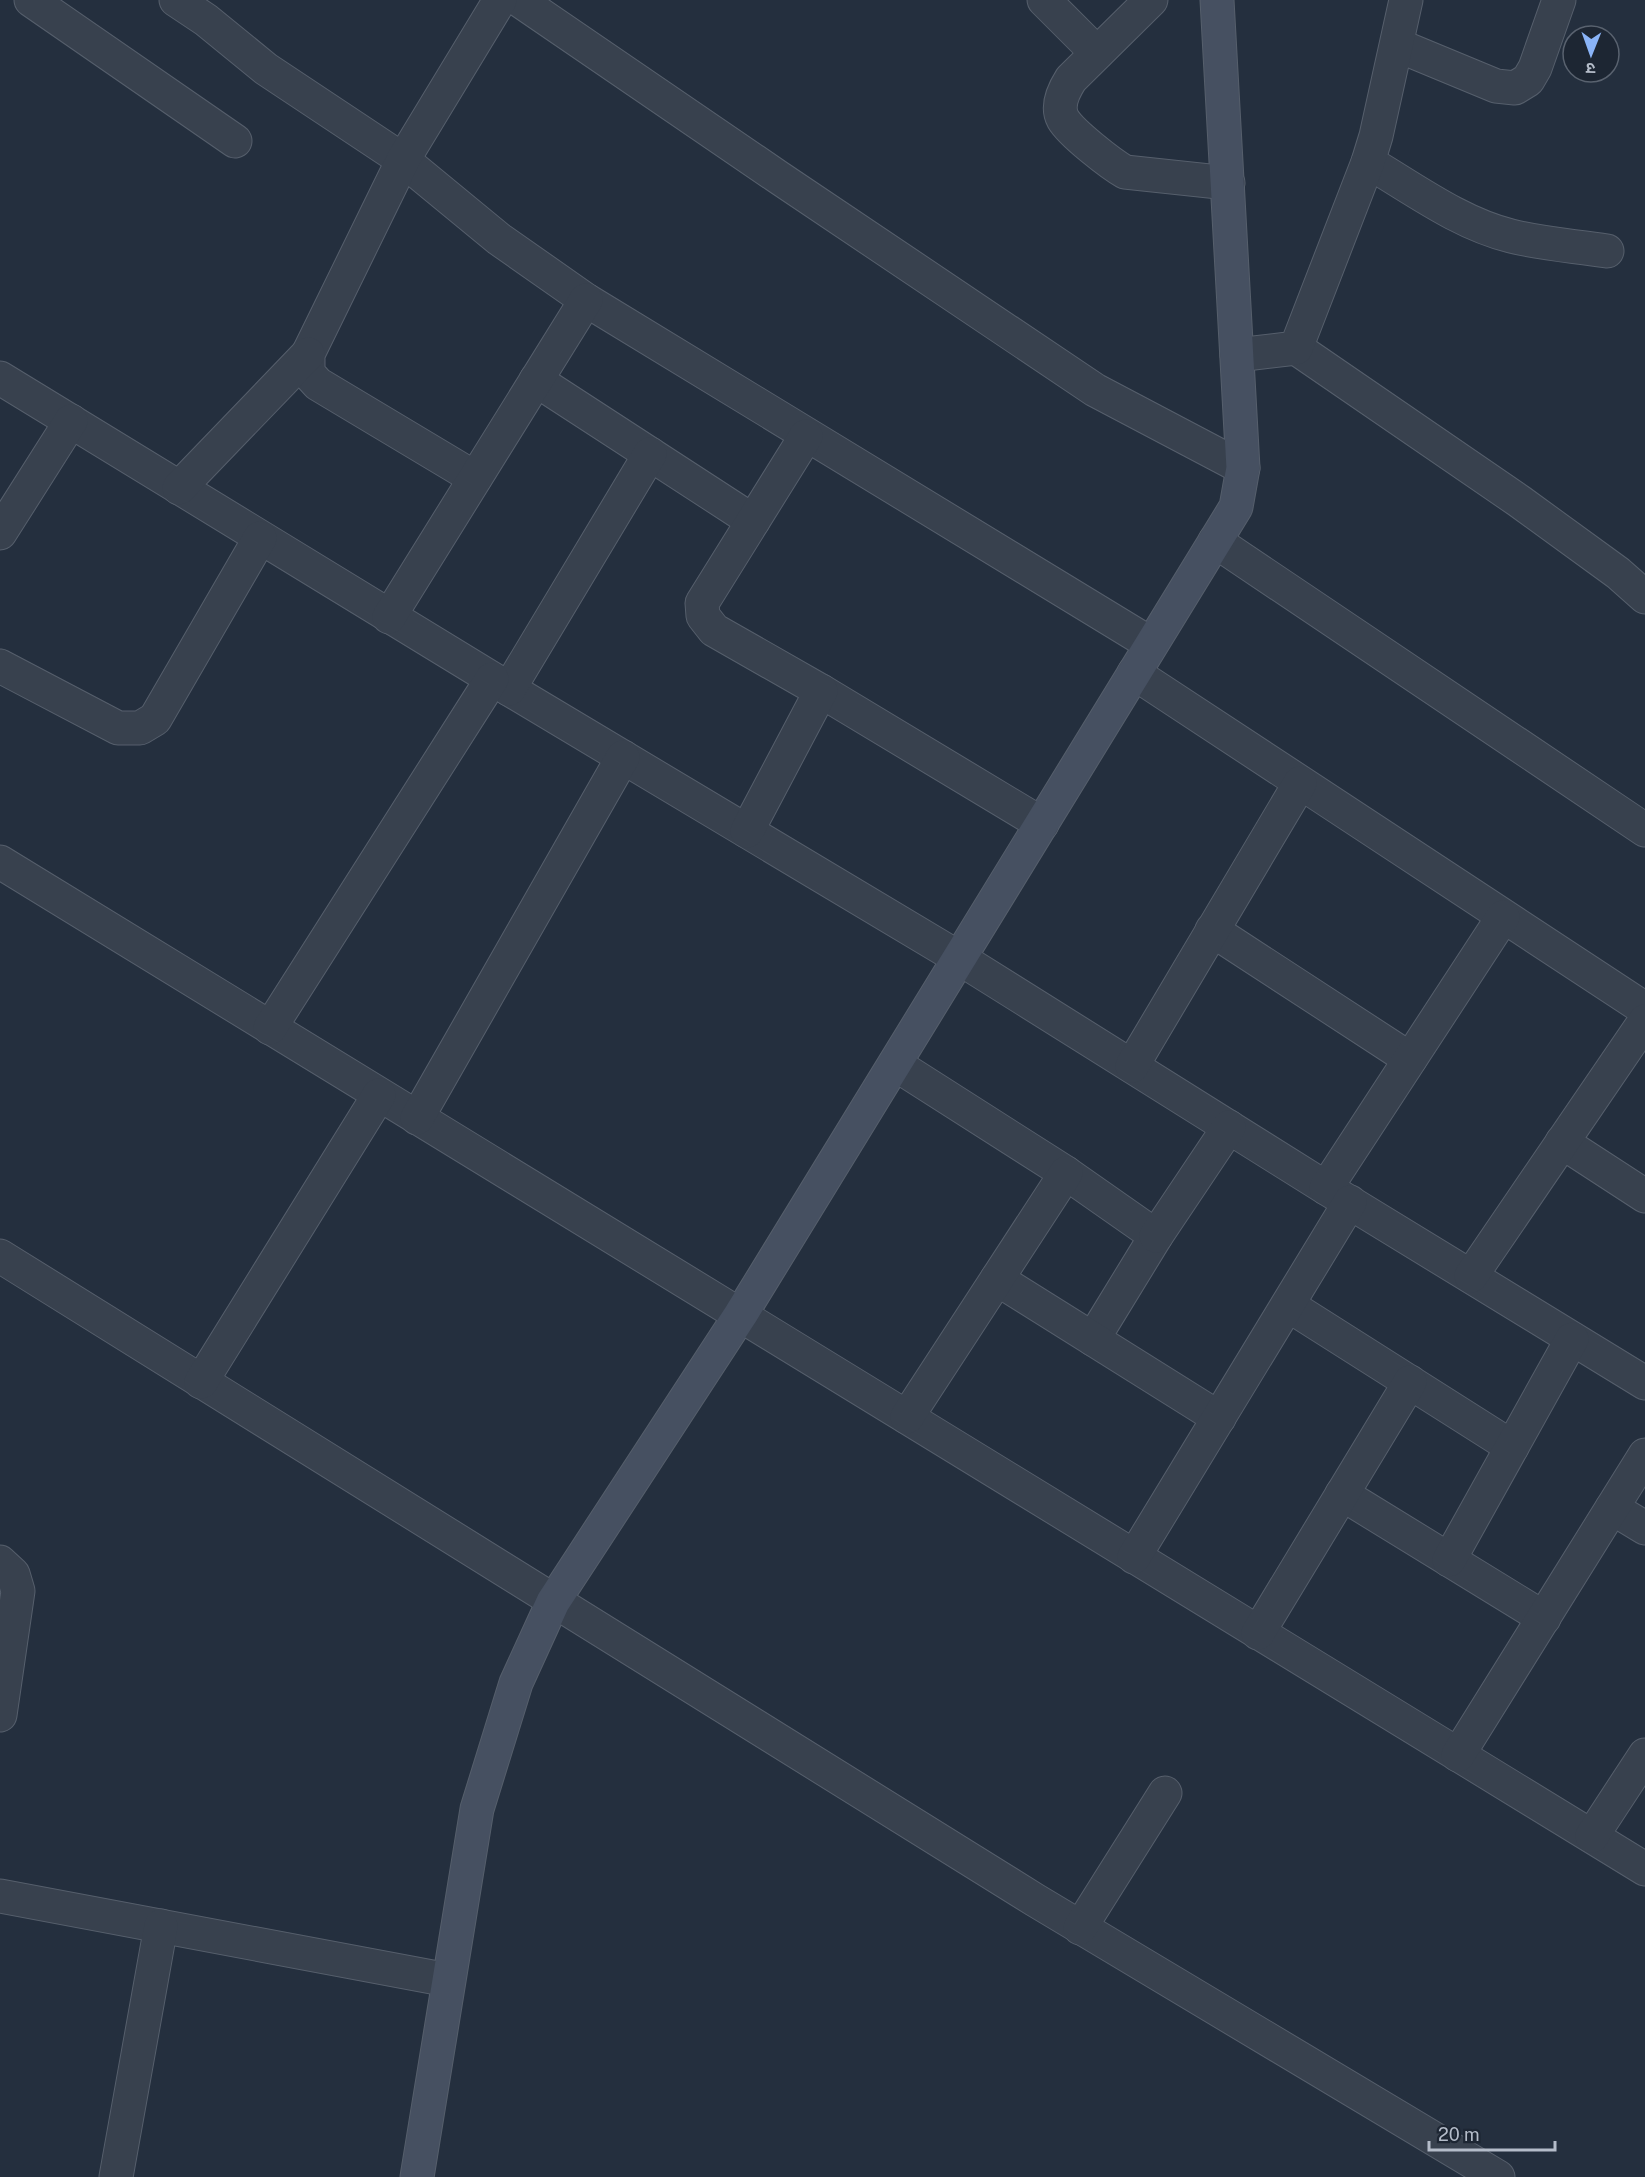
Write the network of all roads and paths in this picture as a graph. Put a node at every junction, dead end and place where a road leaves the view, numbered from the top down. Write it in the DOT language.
graph roads {
  1 [pos="31,0"];
  2 [pos="176,0"];
  3 [pos="500,0"];
  4 [pos="519,0"];
  5 [pos="1044,0"];
  6 [pos="1151,0"];
  7 [pos="1217,0"];
  8 [pos="1406,0"];
  9 [pos="1559,0"];
  10 [pos="1396,45"];
  11 [pos="1098,53"];
  12 [pos="235,141"];
  13 [pos="403,160"];
  14 [pos="1368,162"];
  15 [pos="1228,183"];
  16 [pos="1607,251"];
  17 [pos="586,300"];
  18 [pos="1296,348"];
  19 [pos="308,354"];
  20 [pos="1237,355"];
  21 [pos="0,378"];
  22 [pos="536,380"];
  23 [pos="70,421"];
  24 [pos="806,436"];
  25 [pos="650,454"];
  26 [pos="1244,468"];
  27 [pos="475,478"];
  28 [pos="179,488"];
  29 [pos="753,521"];
  30 [pos="0,533"];
  31 [pos="260,538"];
  32 [pos="1215,541"];
  33 [pos="1645,597"];
  34 [pos="389,616"];
  35 [pos="1151,644"];
  36 [pos="0,666"];
  37 [pos="1134,673"];
  38 [pos="500,684"];
  39 [pos="820,691"];
  40 [pos="623,757"];
  41 [pos="1300,783"];
  42 [pos="1041,824"];
  43 [pos="1645,830"];
  44 [pos="747,831"];
  45 [pos="0,862"];
  46 [pos="1503,916"];
  47 [pos="1212,930"];
  48 [pos="959,958"];
  49 [pos="1645,1009"];
  50 [pos="1645,1021"];
  51 [pos="270,1028"];
  52 [pos="1410,1059"];
  53 [pos="895,1064"];
  54 [pos="1132,1066"];
  55 [pos="379,1095"];
  56 [pos="417,1118"];
  57 [pos="1229,1127"];
  58 [pos="1562,1142"];
  59 [pos="1066,1173"];
  60 [pos="1338,1195"];
  61 [pos="1645,1196"];
  62 [pos="1156,1236"];
  63 [pos="0,1256"];
  64 [pos="1471,1276"];
  65 [pos="997,1279"];
  66 [pos="1288,1305"];
  67 [pos="741,1314"];
  68 [pos="1093,1339"];
  69 [pos="1572,1339"];
  70 [pos="201,1382"];
  71 [pos="1410,1382"];
  72 [pos="1645,1383"];
  73 [pos="907,1417"];
  74 [pos="1219,1418"];
  75 [pos="1512,1447"];
  76 [pos="1645,1455"];
  77 [pos="1342,1494"];
  78 [pos="1612,1508"];
  79 [pos="1645,1528"];
  80 [pos="1134,1557"];
  81 [pos="1449,1560"];
  82 [pos="0,1562"];
  83 [pos="553,1602"];
  84 [pos="1544,1618"];
  85 [pos="1257,1633"];
  86 [pos="0,1715"];
  87 [pos="1458,1755"];
  88 [pos="1645,1755"];
  89 [pos="1165,1793"];
  90 [pos="1592,1836"];
  91 [pos="1645,1869"];
  92 [pos="0,1896"];
  93 [pos="160,1926"];
  94 [pos="1080,1928"];
  95 [pos="448,1980"];
  96 [pos="116,2177"];
  97 [pos="417,2177"];
  98 [pos="1498,2177"];
  1 -- 12 [label="street"];
  2 -- 13 [label="street"];
  3 -- 13 [label="street"];
  4 -- 26 [label="street"];
  5 -- 11 [label="street"];
  6 -- 11 [label="street"];
  7 -- 15 [label="street"];
  8 -- 10 [label="street"];
  9 -- 10 [label="street"];
  10 -- 14 [label="street"];
  11 -- 15 [label="street"];
  13 -- 17 [label="street"];
  13 -- 19 [label="street"];
  14 -- 16 [label="street"];
  14 -- 18 [label="street"];
  15 -- 20 [label="street"];
  17 -- 22 [label="street"];
  17 -- 24 [label="street"];
  18 -- 20 [label="street"];
  18 -- 33 [label="street"];
  19 -- 27 [label="street"];
  19 -- 28 [label="street"];
  20 -- 26 [label="street"];
  21 -- 23 [label="street"];
  22 -- 25 [label="street"];
  22 -- 27 [label="street"];
  23 -- 28 [label="street"];
  23 -- 30 [label="street"];
  24 -- 29 [label="street"];
  24 -- 35 [label="street"];
  25 -- 29 [label="street"];
  25 -- 38 [label="street"];
  26 -- 32 [label="street"];
  27 -- 34 [label="street"];
  28 -- 31 [label="street"];
  29 -- 39 [label="street"];
  31 -- 34 [label="street"];
  31 -- 36 [label="street"];
  32 -- 35 [label="street"];
  32 -- 43 [label="street"];
  34 -- 38 [label="street"];
  35 -- 37 [label="street"];
  37 -- 41 [label="street"];
  37 -- 42 [label="street"];
  38 -- 40 [label="street"];
  38 -- 51 [label="street"];
  39 -- 42 [label="street"];
  39 -- 44 [label="street"];
  40 -- 44 [label="street"];
  40 -- 56 [label="street"];
  41 -- 46 [label="street"];
  41 -- 47 [label="street"];
  42 -- 48 [label="street"];
  44 -- 48 [label="street"];
  45 -- 51 [label="street"];
  46 -- 49 [label="street"];
  46 -- 52 [label="street"];
  47 -- 52 [label="street"];
  47 -- 54 [label="street"];
  48 -- 53 [label="street"];
  48 -- 54 [label="street"];
  50 -- 58 [label="street"];
  51 -- 55 [label="street"];
  52 -- 60 [label="street"];
  53 -- 59 [label="street"];
  53 -- 67 [label="street"];
  54 -- 57 [label="street"];
  55 -- 56 [label="street"];
  55 -- 70 [label="street"];
  56 -- 67 [label="street"];
  57 -- 60 [label="street"];
  57 -- 62 [label="street"];
  58 -- 61 [label="street"];
  58 -- 64 [label="street"];
  59 -- 62 [label="street"];
  59 -- 65 [label="street"];
  60 -- 64 [label="street"];
  60 -- 66 [label="street"];
  62 -- 68 [label="street"];
  63 -- 70 [label="street"];
  64 -- 69 [label="street"];
  65 -- 68 [label="street"];
  65 -- 73 [label="street"];
  66 -- 71 [label="street"];
  66 -- 74 [label="street"];
  67 -- 73 [label="street"];
  67 -- 83 [label="street"];
  68 -- 74 [label="street"];
  69 -- 72 [label="street"];
  69 -- 75 [label="street"];
  70 -- 83 [label="street"];
  71 -- 75 [label="street"];
  71 -- 77 [label="street"];
  73 -- 80 [label="street"];
  74 -- 80 [label="street"];
  75 -- 81 [label="street"];
  76 -- 78 [label="street"];
  77 -- 81 [label="street"];
  77 -- 85 [label="street"];
  78 -- 79 [label="street"];
  78 -- 84 [label="street"];
  80 -- 85 [label="street"];
  81 -- 84 [label="street"];
  82 -- 86 [label="street"];
  83 -- 94 [label="street"];
  83 -- 95 [label="street"];
  84 -- 87 [label="street"];
  85 -- 87 [label="street"];
  87 -- 90 [label="street"];
  88 -- 90 [label="street"];
  89 -- 94 [label="street"];
  90 -- 91 [label="street"];
  92 -- 93 [label="street"];
  93 -- 95 [label="street"];
  93 -- 96 [label="street"];
  94 -- 98 [label="street"];
  95 -- 97 [label="street"];
}
